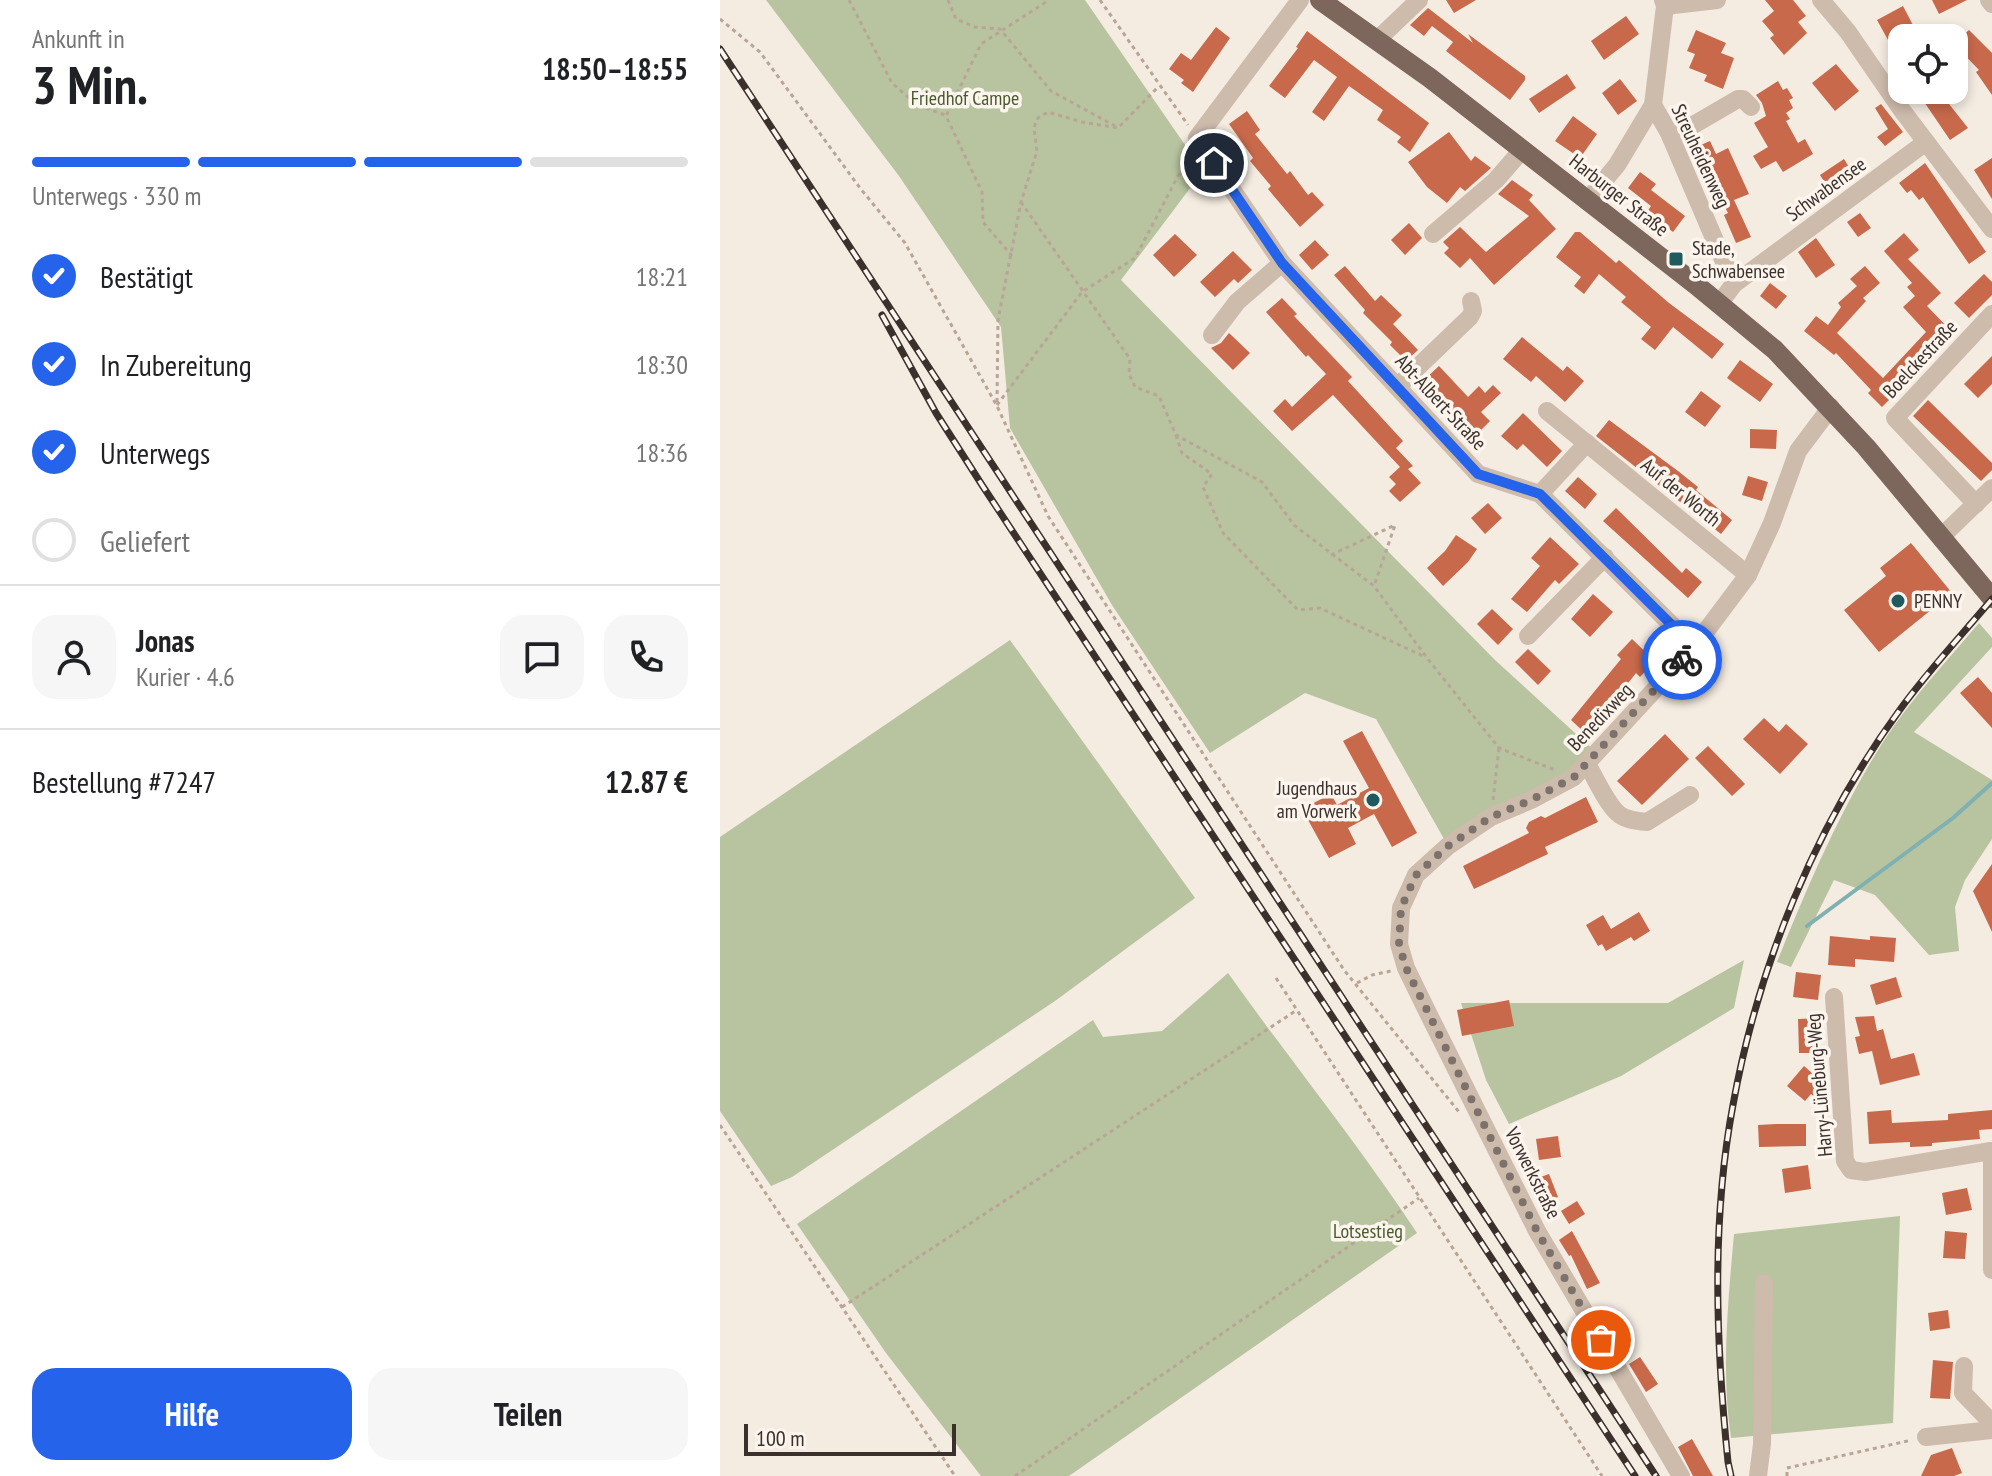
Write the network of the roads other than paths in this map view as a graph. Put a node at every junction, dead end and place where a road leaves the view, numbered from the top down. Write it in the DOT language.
graph roads {
  1 [pos="1300,0"];
  2 [pos="1320,0"];
  3 [pos="1419,0"];
  4 [pos="1717,0"];
  5 [pos="1821,0"];
  6 [pos="1664,3"];
  7 [pos="1377,40"];
  8 [pos="1653,105"];
  9 [pos="1751,107"];
  10 [pos="1671,138"];
  11 [pos="1926,142"];
  12 [pos="1522,150"];
  13 [pos="1587,201"];
  14 [pos="1992,229"];
  15 [pos="1433,234"];
  16 [pos="1282,263"];
  17 [pos="1728,271"];
  18 [pos="1471,301"];
  19 [pos="1719,304"];
  20 [pos="1992,314"];
  21 [pos="1212,335"];
  22 [pos="1397,387"];
  23 [pos="1831,407"];
  24 [pos="1547,411"];
  25 [pos="1587,443"];
  26 [pos="1992,488"];
  27 [pos="1540,494"];
  28 [pos="1976,504"];
  29 [pos="1941,537"];
  30 [pos="1605,557"];
  31 [pos="1748,575"];
  32 [pos="1992,598"];
  33 [pos="1528,636"];
  34 [pos="1694,647"];
  35 [pos="1580,770"];
  36 [pos="1690,795"];
  37 [pos="1416,875"];
  38 [pos="1834,997"];
  39 [pos="1992,1151"];
  40 [pos="1992,1270"];
  41 [pos="1764,1283"];
  42 [pos="1964,1366"];
  43 [pos="1992,1423"];
  44 [pos="1992,1430"];
  45 [pos="1926,1437"];
  46 [pos="1681,1476"];
  47 [pos="1758,1476"];
  1 -- 16 [label="street, Abt-Albert-Straße"];
  2 -- 7 [label="main road, Harburger Straße"];
  3 -- 7 [label="street"];
  4 -- 6 [label="street"];
  5 -- 11 [label="street"];
  6 -- 8 [label="street, Streuheidenweg"];
  7 -- 12 [label="main road, Harburger Straße"];
  8 -- 10 [label="street, Streuheidenweg"];
  8 -- 13 [label="street, Streuheidenweg"];
  9 -- 10 [label="street"];
  10 -- 17 [label="street, Streuheidenweg"];
  11 -- 14 [label="street"];
  11 -- 19 [label="street, Schwabensee"];
  12 -- 13 [label="main road, Harburger Straße"];
  12 -- 15 [label="street"];
  13 -- 19 [label="main road, Harburger Straße"];
  16 -- 21 [label="street"];
  16 -- 22 [label="street, Abt-Albert-Straße"];
  18 -- 22 [label="street"];
  19 -- 23 [label="main road, Harburger Straße"];
  20 -- 28 [label="street, Boelckestraße"];
  22 -- 27 [label="street, Abt-Albert-Straße"];
  23 -- 29 [label="main road, Harburger Straße"];
  23 -- 31 [label="street, Benedixweg"];
  24 -- 25 [label="street, Auf der Worth"];
  25 -- 27 [label="street"];
  25 -- 31 [label="street, Auf der Worth"];
  26 -- 28 [label="street"];
  27 -- 30 [label="street, Abt-Albert-Straße"];
  28 -- 29 [label="street"];
  29 -- 32 [label="main road, Harburger Straße"];
  30 -- 33 [label="street"];
  30 -- 34 [label="street, Abt-Albert-Straße"];
  31 -- 34 [label="street, Benedixweg"];
  34 -- 35 [label="street, Benedixweg"];
  35 -- 36 [label="street"];
  35 -- 37 [label="street, Benedixweg"];
  37 -- 46 [label="street, Vorwerkstraße"];
  38 -- 39 [label="street, Harry-Lüneburg-Weg"];
  39 -- 40 [label="street"];
  41 -- 47 [label="street"];
  42 -- 43 [label="street"];
  44 -- 45 [label="street"];
}
